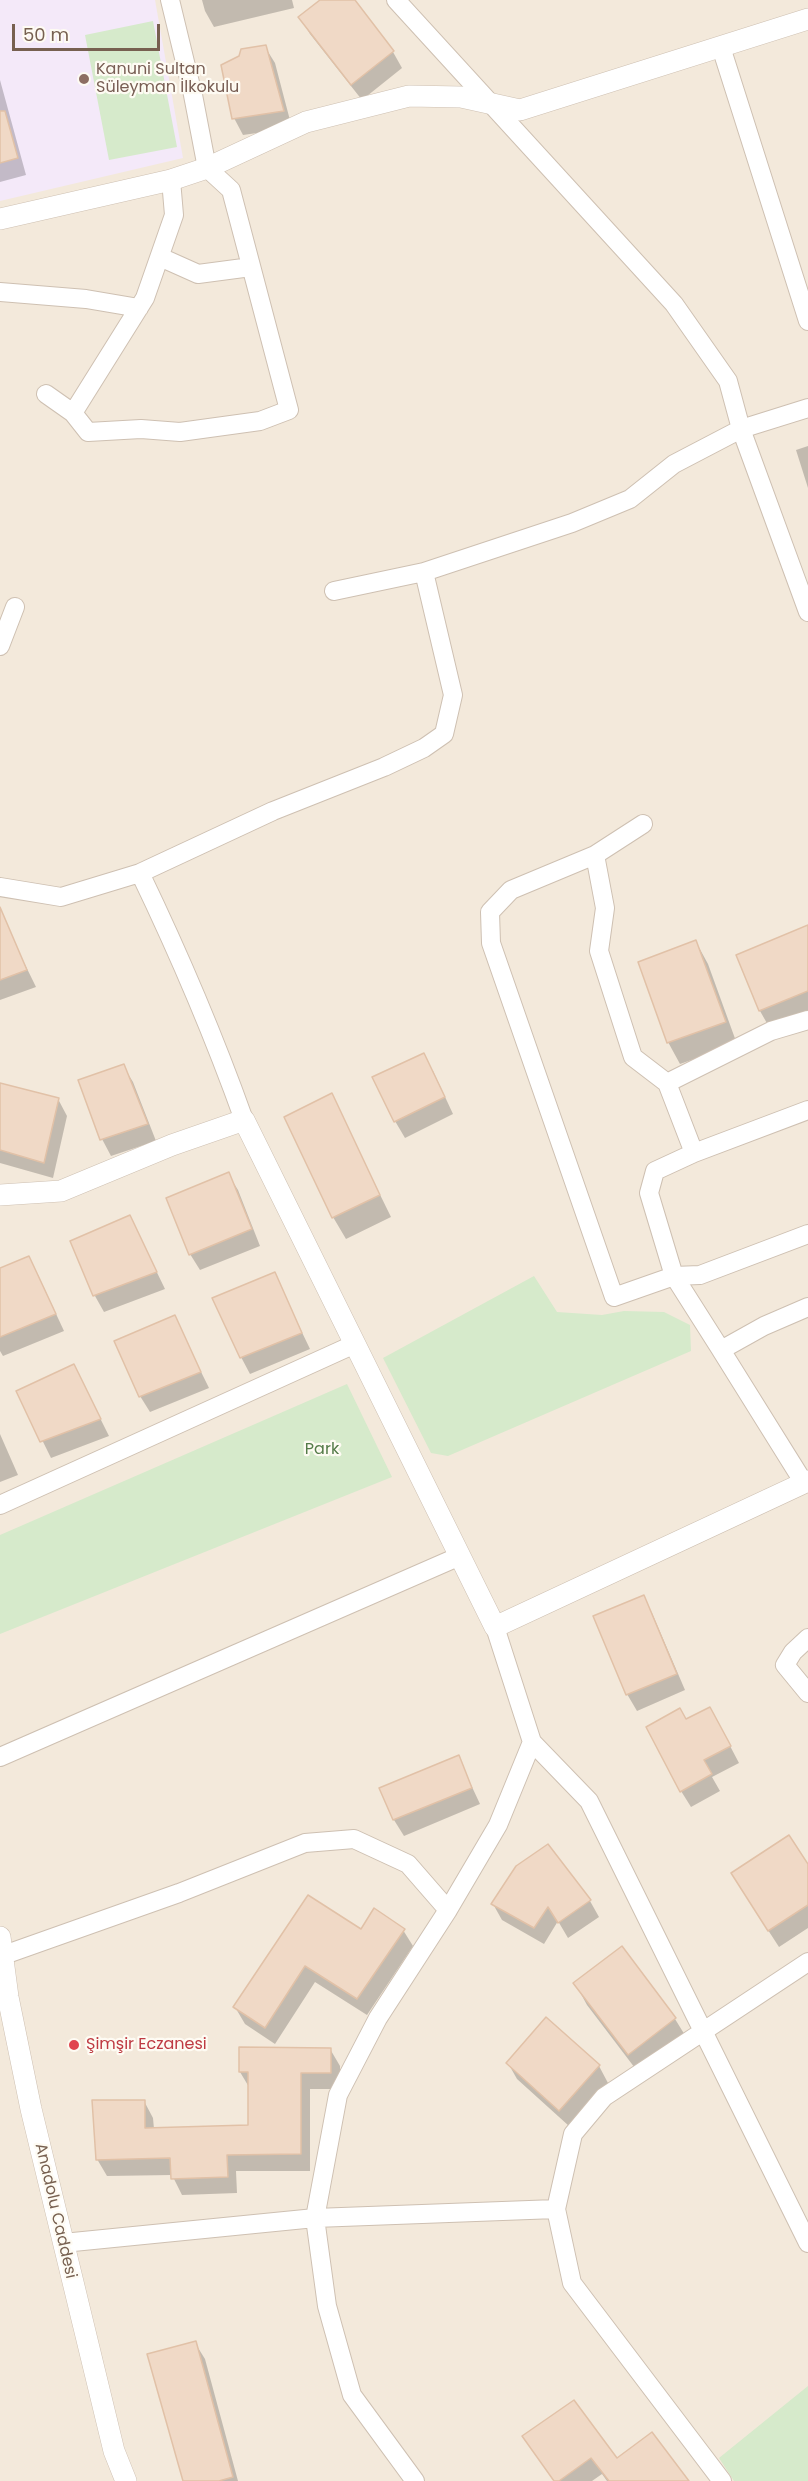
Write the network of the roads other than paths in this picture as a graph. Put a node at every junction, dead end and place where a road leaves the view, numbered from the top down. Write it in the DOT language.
graph roads {
  1 [pos="170,0"];
  2 [pos="396,0"];
  3 [pos="808,19"];
  4 [pos="722,47"];
  5 [pos="491,104"];
  6 [pos="207,168"];
  7 [pos="171,180"];
  8 [pos="0,219"];
  9 [pos="160,257"];
  10 [pos="251,267"];
  11 [pos="0,292"];
  12 [pos="139,308"];
  13 [pos="808,321"];
  14 [pos="46,394"];
  15 [pos="808,408"];
  16 [pos="73,413"];
  17 [pos="741,429"];
  18 [pos="424,572"];
  19 [pos="334,591"];
  20 [pos="15,607"];
  21 [pos="808,612"];
  22 [pos="0,646"];
  23 [pos="643,825"];
  24 [pos="595,855"];
  25 [pos="140,873"];
  26 [pos="0,887"];
  27 [pos="808,1020"];
  28 [pos="667,1083"];
  29 [pos="808,1110"];
  30 [pos="244,1120"];
  31 [pos="694,1153"];
  32 [pos="0,1195"];
  33 [pos="808,1234"];
  34 [pos="674,1276"];
  35 [pos="808,1307"];
  36 [pos="355,1344"];
  37 [pos="721,1350"];
  38 [pos="806,1482"];
  39 [pos="0,1505"];
  40 [pos="460,1556"];
  41 [pos="495,1627"];
  42 [pos="808,1638"];
  43 [pos="808,1693"];
  44 [pos="532,1742"];
  45 [pos="0,1757"];
  46 [pos="448,1910"];
  47 [pos="2,1946"];
  48 [pos="808,1962"];
  49 [pos="4,1998"];
  50 [pos="705,2031"];
  51 [pos="556,2209"];
  52 [pos="315,2218"];
  53 [pos="808,2242"];
  54 [pos="63,2243"];
  55 [pos="126,2481"];
  56 [pos="415,2481"];
  57 [pos="722,2481"];
  1 -- 6 [label="street"];
  2 -- 5 [label="street"];
  3 -- 4 [label="street"];
  4 -- 5 [label="street"];
  4 -- 13 [label="street"];
  5 -- 6 [label="street"];
  5 -- 17 [label="street"];
  6 -- 7 [label="street"];
  6 -- 10 [label="street"];
  7 -- 8 [label="street"];
  7 -- 9 [label="street"];
  9 -- 10 [label="street"];
  9 -- 12 [label="street"];
  10 -- 16 [label="street"];
  11 -- 12 [label="street"];
  12 -- 16 [label="street"];
  14 -- 16 [label="street"];
  15 -- 17 [label="street"];
  17 -- 18 [label="street"];
  17 -- 21 [label="street"];
  18 -- 19 [label="street"];
  18 -- 25 [label="street"];
  20 -- 22 [label="street"];
  23 -- 24 [label="street"];
  24 -- 28 [label="street"];
  24 -- 34 [label="street"];
  25 -- 26 [label="street"];
  25 -- 30 [label="street"];
  27 -- 28 [label="street"];
  28 -- 31 [label="street"];
  29 -- 31 [label="street"];
  30 -- 32 [label="street"];
  30 -- 36 [label="street"];
  31 -- 34 [label="street"];
  33 -- 34 [label="street"];
  34 -- 37 [label="street"];
  35 -- 37 [label="street"];
  36 -- 39 [label="street"];
  36 -- 40 [label="street"];
  37 -- 38 [label="street"];
  38 -- 41 [label="street"];
  40 -- 41 [label="street"];
  40 -- 45 [label="street"];
  41 -- 44 [label="street"];
  42 -- 43 [label="street"];
  44 -- 46 [label="street"];
  44 -- 50 [label="street"];
  46 -- 47 [label="street"];
  46 -- 52 [label="street"];
  47 -- 49 [label="street, Anadolu Caddesi"];
  48 -- 50 [label="street"];
  49 -- 54 [label="street, Anadolu Caddesi"];
  50 -- 51 [label="street"];
  50 -- 53 [label="street"];
  51 -- 52 [label="street"];
  51 -- 57 [label="street"];
  52 -- 54 [label="street"];
  52 -- 56 [label="street"];
  54 -- 55 [label="street, Anadolu Caddesi"];
}
